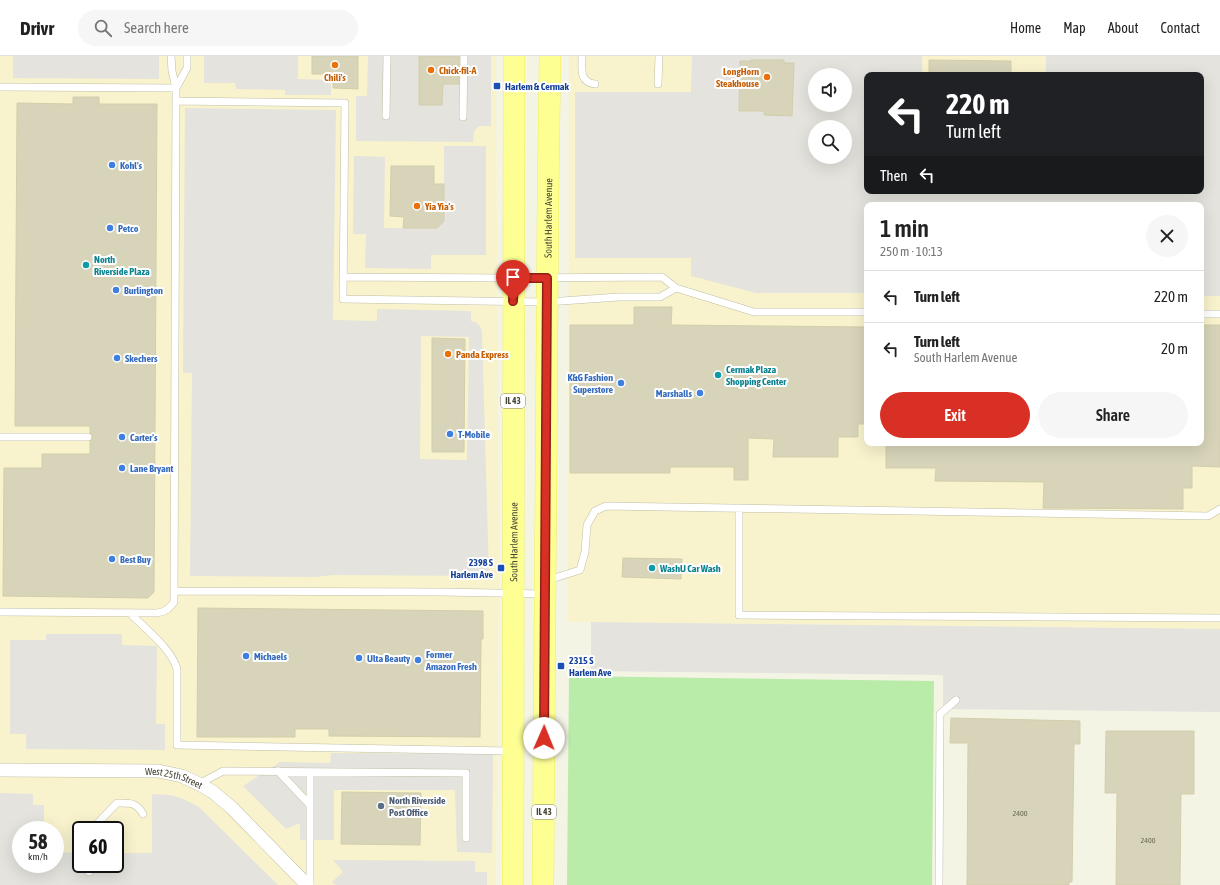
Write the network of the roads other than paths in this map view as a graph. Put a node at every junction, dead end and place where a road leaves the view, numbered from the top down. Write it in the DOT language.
graph roads {
  1 [pos="171,56"];
  2 [pos="187,56"];
  3 [pos="387,56"];
  4 [pos="464,56"];
  5 [pos="514,56"];
  6 [pos="582,56"];
  7 [pos="658,56"];
  8 [pos="551,58"];
  9 [pos="595,84"];
  10 [pos="658,84"];
  11 [pos="0,87"];
  12 [pos="176,88"];
  13 [pos="176,101"];
  14 [pos="386,116"];
  15 [pos="463,117"];
  16 [pos="343,276"];
  17 [pos="514,278"];
  18 [pos="547,278"];
  19 [pos="676,288"];
  20 [pos="513,301"];
  21 [pos="547,302"];
  22 [pos="864,312"];
  23 [pos="1204,314"];
  24 [pos="1220,314"];
  25 [pos="0,437"];
  26 [pos="88,437"];
  27 [pos="740,508"];
  28 [pos="1220,509"];
  29 [pos="546,587"];
  30 [pos="174,591"];
  31 [pos="514,594"];
  32 [pos="0,612"];
  33 [pos="130,613"];
  34 [pos="1220,618"];
  35 [pos="956,700"];
  36 [pos="513,751"];
  37 [pos="0,770"];
  38 [pos="278,771"];
  39 [pos="310,772"];
  40 [pos="199,784"];
  41 [pos="310,805"];
  42 [pos="143,814"];
  43 [pos="99,821"];
  44 [pos="466,838"];
  45 [pos="309,885"];
  46 [pos="513,885"];
  47 [pos="543,885"];
  48 [pos="939,885"];
  1 -- 12 [label="lane"];
  2 -- 12 [label="lane"];
  3 -- 14 [label="lane"];
  4 -- 15 [label="lane"];
  5 -- 17 [label="main road, South Harlem Avenue / IL 43"];
  6 -- 9 [label="lane"];
  7 -- 10 [label="lane"];
  8 -- 18 [label="main road, South Harlem Avenue / IL 43"];
  11 -- 12 [label="lane"];
  12 -- 13 [label="lane"];
  13 -- 16 [label="lane"];
  13 -- 30 [label="lane"];
  16 -- 17 [label="lane"];
  16 -- 20 [label="lane"];
  17 -- 18 [label="lane"];
  17 -- 20 [label="main road, South Harlem Avenue / IL 43"];
  18 -- 19 [label="lane"];
  18 -- 21 [label="main road, South Harlem Avenue / IL 43"];
  19 -- 21 [label="lane"];
  19 -- 22 [label="lane"];
  20 -- 21 [label="lane"];
  20 -- 31 [label="main road, South Harlem Avenue / IL 43"];
  21 -- 29 [label="main road, South Harlem Avenue / IL 43"];
  23 -- 24 [label="lane"];
  25 -- 26 [label="lane"];
  27 -- 28 [label="lane"];
  27 -- 29 [label="lane"];
  27 -- 34 [label="lane"];
  29 -- 31 [label="lane"];
  29 -- 47 [label="main road, South Harlem Avenue / IL 43"];
  30 -- 31 [label="lane"];
  30 -- 33 [label="lane"];
  31 -- 36 [label="main road, South Harlem Avenue / IL 43"];
  32 -- 33 [label="lane"];
  33 -- 36 [label="lane"];
  35 -- 48 [label="lane"];
  36 -- 46 [label="main road, South Harlem Avenue / IL 43"];
  37 -- 40 [label="street, West 25th Street"];
  38 -- 39 [label="lane"];
  38 -- 40 [label="lane"];
  38 -- 41 [label="lane"];
  39 -- 41 [label="lane"];
  39 -- 44 [label="lane"];
  40 -- 45 [label="street, West 25th Street"];
  41 -- 45 [label="lane"];
  42 -- 43 [label="lane"];
}
